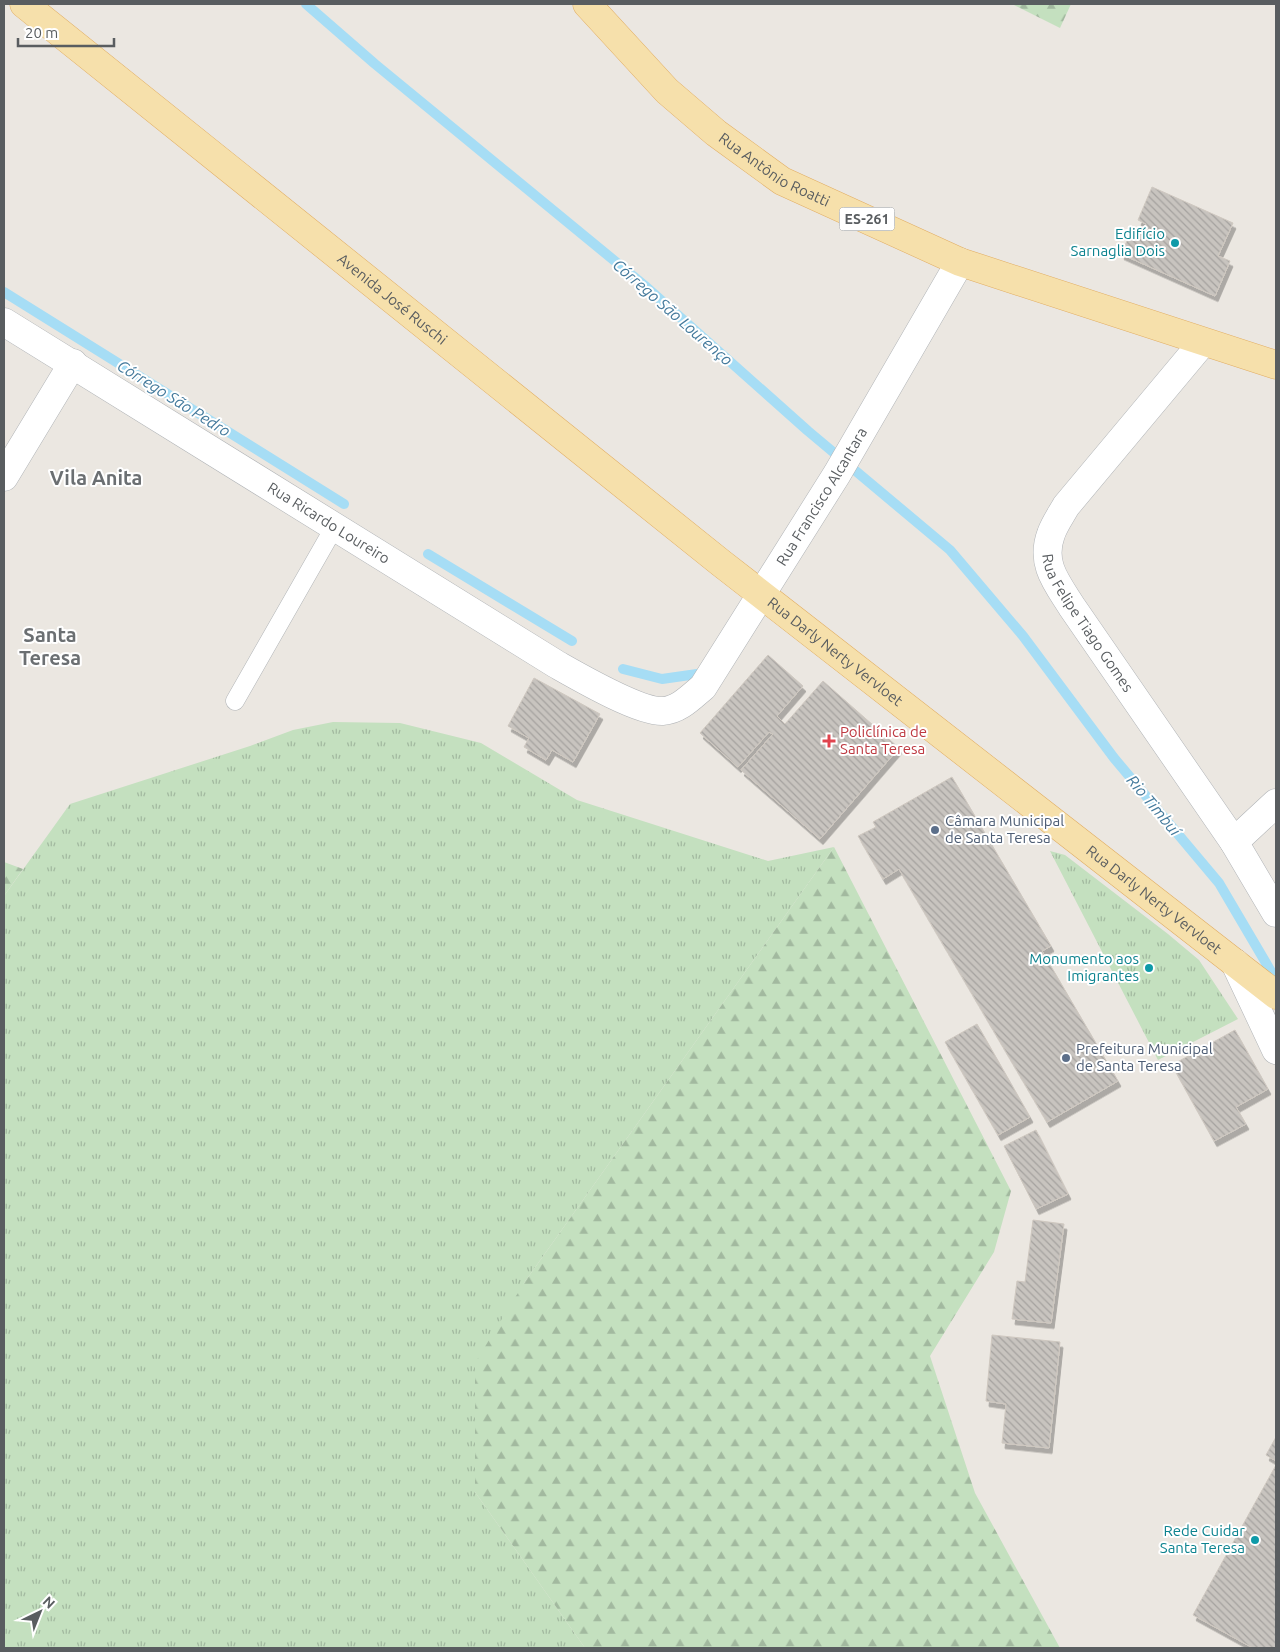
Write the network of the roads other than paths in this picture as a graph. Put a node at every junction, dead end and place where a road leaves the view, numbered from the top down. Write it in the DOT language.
graph roads {
  1 [pos="24,4"];
  2 [pos="587,4"];
  3 [pos="960,262"];
  4 [pos="4,322"];
  5 [pos="1202,342"];
  6 [pos="73,363"];
  7 [pos="1276,365"];
  8 [pos="4,477"];
  9 [pos="335,526"];
  10 [pos="762,595"];
  11 [pos="236,701"];
  12 [pos="662,711"];
  13 [pos="1276,804"];
  14 [pos="1234,842"];
  15 [pos="1276,913"];
  16 [pos="1235,963"];
  17 [pos="1270,990"];
  18 [pos="1276,1050"];
  1 -- 10 [label="main road, Avenida José Ruschi"];
  2 -- 3 [label="main road, Rua Antônio Roatti / ES-261"];
  3 -- 5 [label="main road, Rua Antônio Roatti / ES-261"];
  3 -- 10 [label="street, Rua Francisco Alcantara"];
  4 -- 6 [label="street, Rua Ricardo Loureiro"];
  5 -- 7 [label="main road, ES-261"];
  5 -- 14 [label="street, Rua Felipe Tiago Gomes"];
  6 -- 8 [label="street"];
  6 -- 9 [label="street, Rua Ricardo Loureiro"];
  9 -- 11 [label="lane"];
  9 -- 12 [label="street, Rua Ricardo Loureiro"];
  10 -- 12 [label="street, Rua Francisco Alcantara"];
  10 -- 16 [label="main road, Rua Darly Nerty Vervloet"];
  13 -- 14 [label="street"];
  14 -- 15 [label="street, Rua Felipe Tiago Gomes"];
  16 -- 17 [label="main road, Rua Darly Nerty Vervloet"];
  16 -- 18 [label="street"];
}
